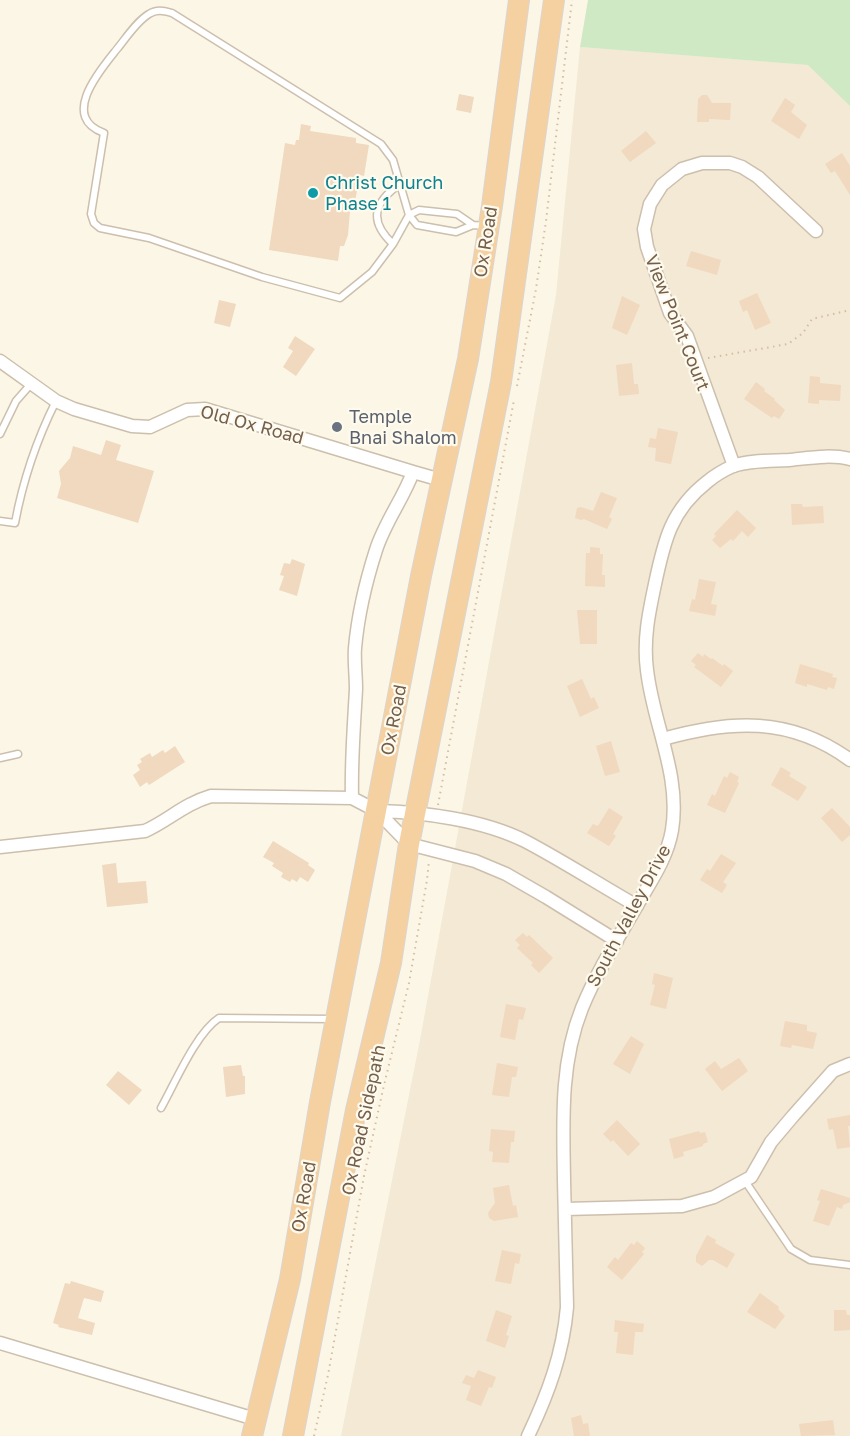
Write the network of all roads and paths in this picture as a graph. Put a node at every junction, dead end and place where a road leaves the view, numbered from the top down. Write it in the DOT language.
graph roads {
  1 [pos="519,0"];
  2 [pos="554,0"];
  3 [pos="400,184"];
  4 [pos="409,215"];
  5 [pos="481,226"];
  6 [pos="522,231"];
  7 [pos="816,231"];
  8 [pos="393,244"];
  9 [pos="850,310"];
  10 [pos="0,361"];
  11 [pos="695,362"];
  12 [pos="31,384"];
  13 [pos="56,401"];
  14 [pos="0,434"];
  15 [pos="850,459"];
  16 [pos="734,466"];
  17 [pos="413,472"];
  18 [pos="441,480"];
  19 [pos="0,521"];
  20 [pos="663,739"];
  21 [pos="18,754"];
  22 [pos="0,758"];
  23 [pos="850,760"];
  24 [pos="352,798"];
  25 [pos="377,810"];
  26 [pos="415,812"];
  27 [pos="409,844"];
  28 [pos="0,847"];
  29 [pos="430,850"];
  30 [pos="637,906"];
  31 [pos="617,941"];
  32 [pos="336,1020"];
  33 [pos="850,1064"];
  34 [pos="161,1108"];
  35 [pos="745,1181"];
  36 [pos="565,1209"];
  37 [pos="850,1265"];
  38 [pos="0,1343"];
  39 [pos="254,1427"];
  40 [pos="293,1436"];
  41 [pos="314,1436"];
  42 [pos="528,1436"];
  1 -- 5 [label="highway, Ox Road"];
  2 -- 6 [label="highway, Ox Road"];
  3 -- 4 [label="lane"];
  3 -- 8 [label="lane"];
  3 -- 8 [label="lane"];
  4 -- 5 [label="lane"];
  4 -- 5 [label="lane"];
  4 -- 8 [label="lane"];
  5 -- 6 [label="highway"];
  5 -- 18 [label="highway, Ox Road"];
  6 -- 26 [label="highway, Ox Road"];
  7 -- 11 [label="street, View Point Court"];
  9 -- 11 [label="path"];
  10 -- 12 [label="street, Old Ox Road"];
  11 -- 16 [label="street, View Point Court"];
  12 -- 13 [label="street, Old Ox Road"];
  12 -- 14 [label="lane"];
  13 -- 17 [label="street, Old Ox Road"];
  13 -- 19 [label="lane"];
  15 -- 16 [label="street, South Valley Drive"];
  16 -- 20 [label="street, South Valley Drive"];
  17 -- 18 [label="street, Old Ox Road"];
  17 -- 24 [label="street"];
  18 -- 25 [label="highway, Ox Road"];
  20 -- 23 [label="street"];
  20 -- 30 [label="street, South Valley Drive"];
  21 -- 22 [label="lane"];
  24 -- 25 [label="street"];
  24 -- 28 [label="street"];
  25 -- 26 [label="street"];
  25 -- 27 [label="street"];
  25 -- 32 [label="highway, Ox Road"];
  26 -- 27 [label="highway, Ox Road"];
  26 -- 30 [label="street"];
  27 -- 29 [label="street"];
  27 -- 40 [label="highway, Ox Road"];
  29 -- 31 [label="street"];
  29 -- 41 [label="path, Ox Road Sidepath"];
  30 -- 31 [label="street, South Valley Drive"];
  31 -- 36 [label="street, South Valley Drive"];
  32 -- 34 [label="lane"];
  32 -- 39 [label="highway, Ox Road"];
  33 -- 35 [label="street"];
  35 -- 36 [label="street"];
  35 -- 37 [label="lane"];
  36 -- 42 [label="street, South Valley Drive"];
  38 -- 39 [label="street"];
}
